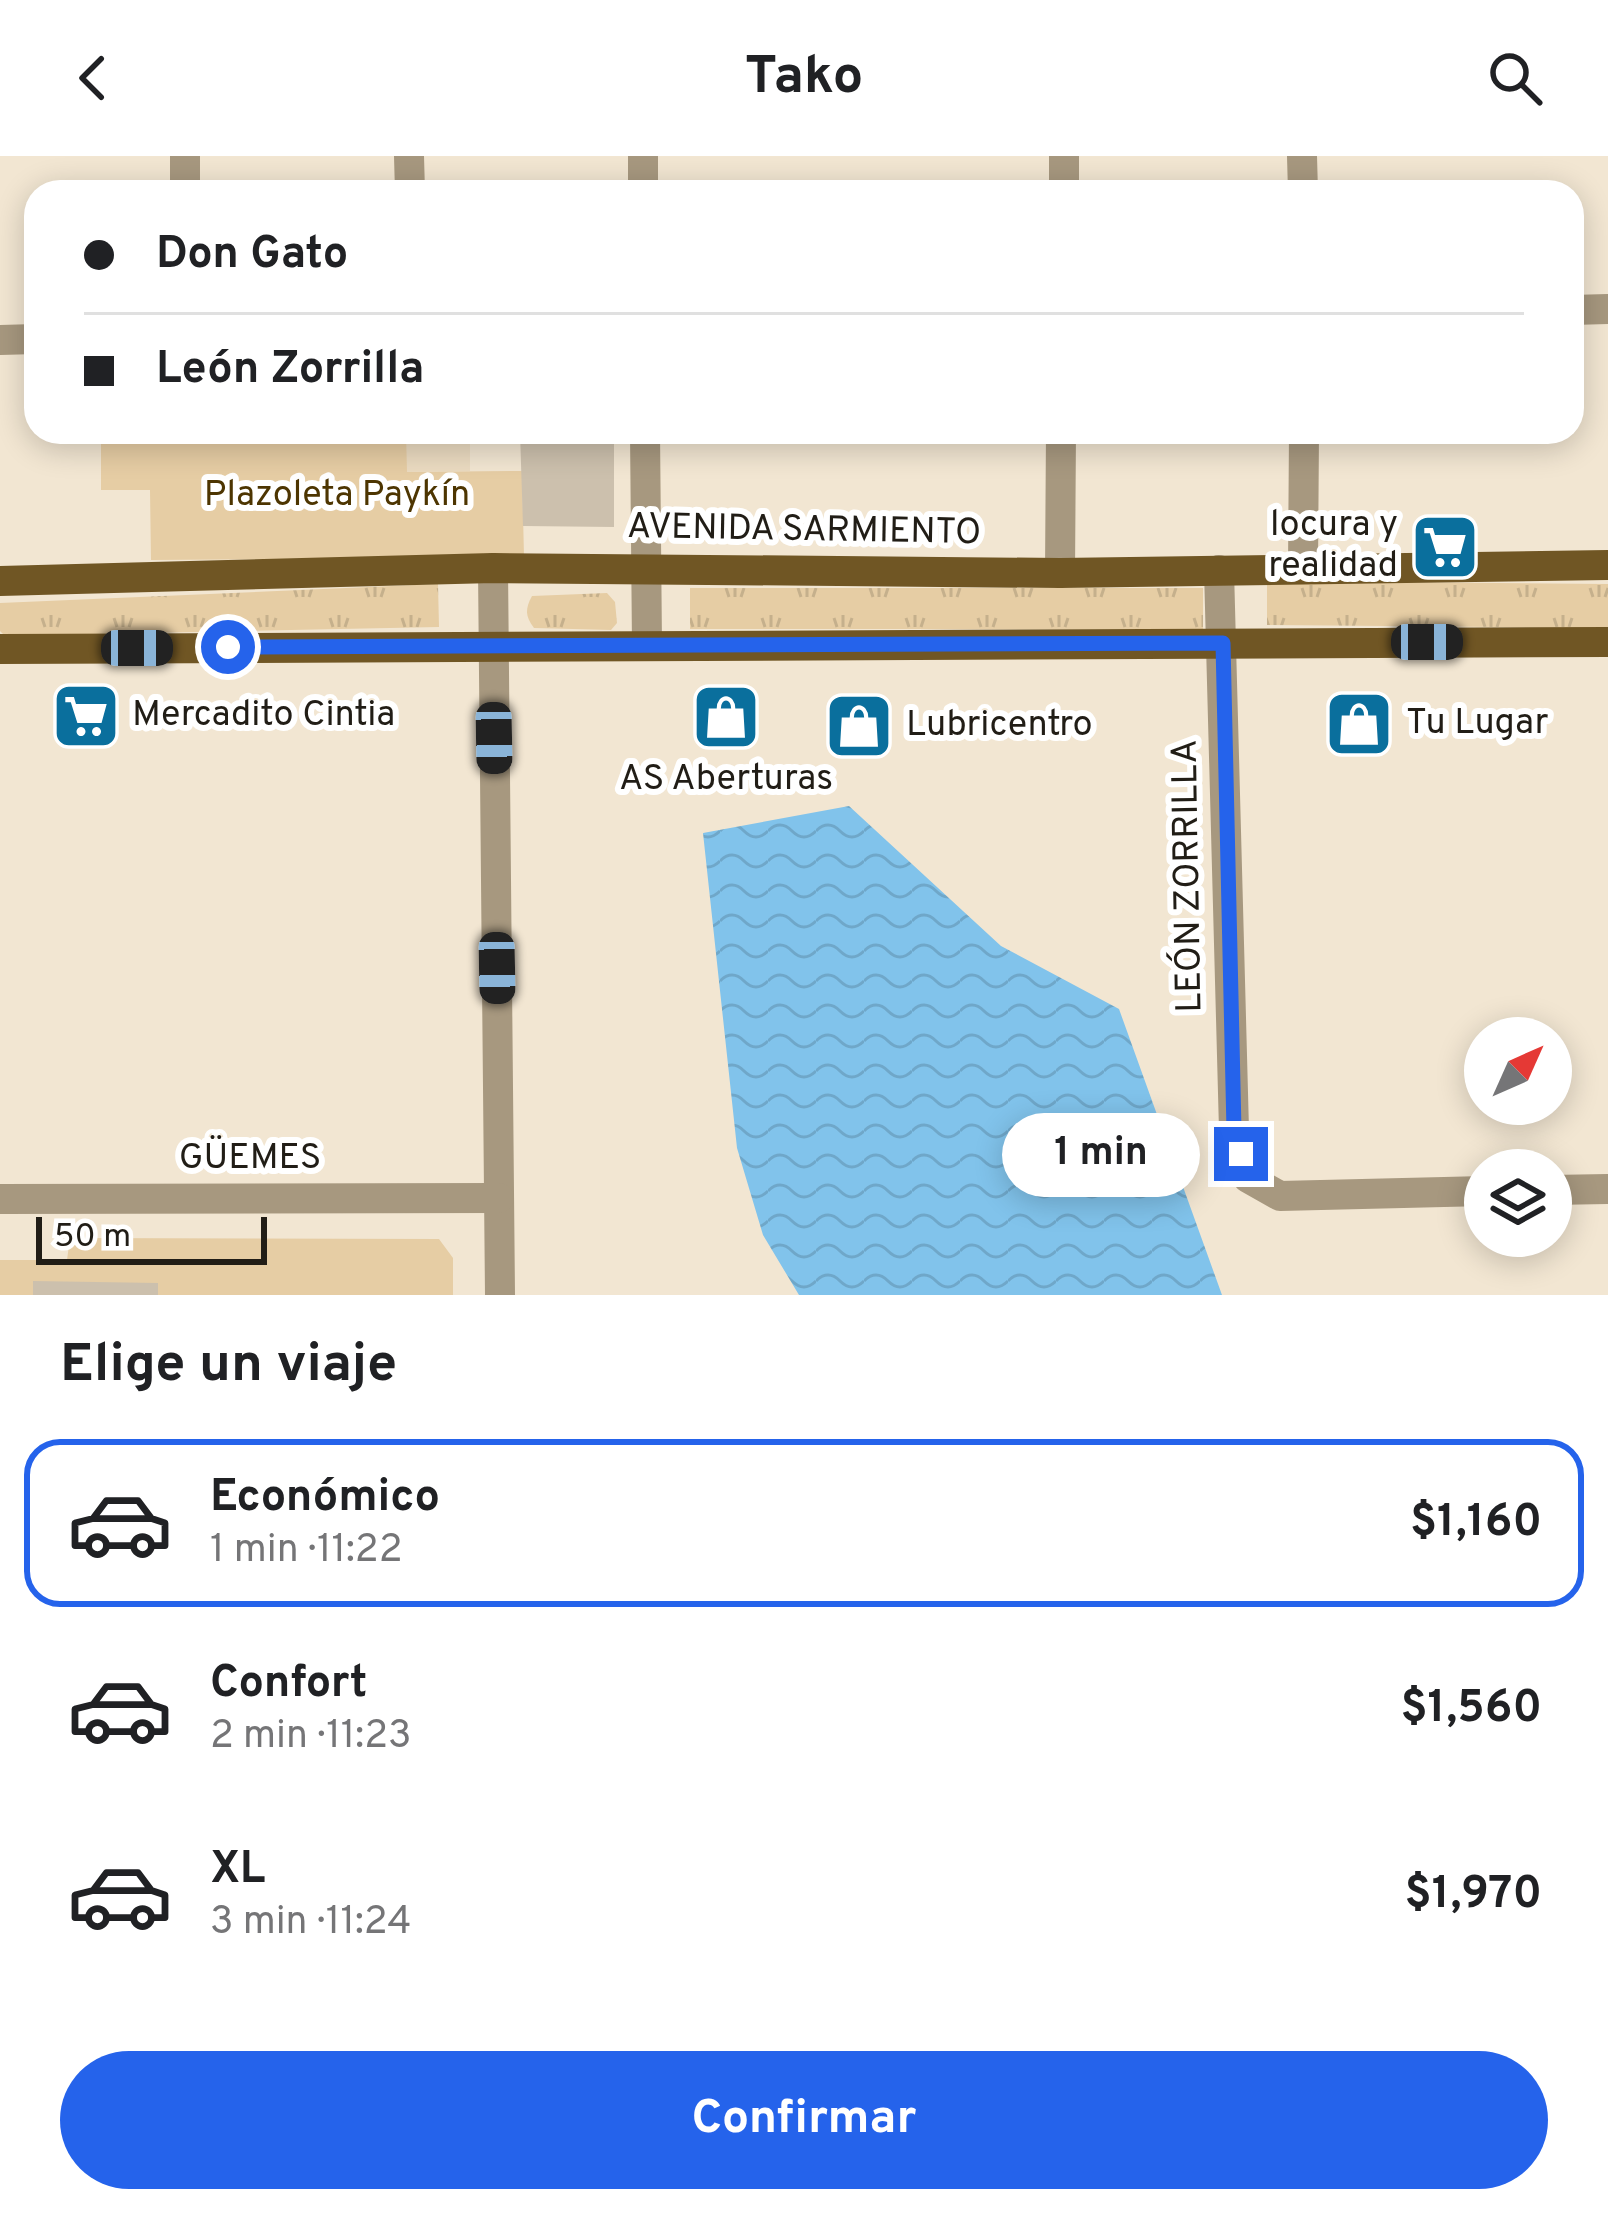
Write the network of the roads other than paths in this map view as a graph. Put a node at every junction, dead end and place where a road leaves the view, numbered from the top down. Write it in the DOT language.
graph roads {
  1 [pos="645,444"];
  2 [pos="1061,444"];
  3 [pos="1304,444"];
  4 [pos="1608,565"];
  5 [pos="646,567"];
  6 [pos="493,568"];
  7 [pos="1303,569"];
  8 [pos="1219,570"];
  9 [pos="1060,573"];
  10 [pos="0,581"];
  11 [pos="1608,642"];
  12 [pos="1223,643"];
  13 [pos="647,645"];
  14 [pos="494,646"];
  15 [pos="0,649"];
  16 [pos="1608,1189"];
  17 [pos="1572,1190"];
  18 [pos="1464,1192"];
  19 [pos="0,1198"];
  20 [pos="500,1198"];
  21 [pos="500,1295"];
  1 -- 5 [label="street"];
  2 -- 9 [label="street"];
  3 -- 7 [label="street"];
  4 -- 7 [label="main road, AVENIDA SARMIENTO"];
  5 -- 6 [label="main road, AVENIDA SARMIENTO"];
  5 -- 9 [label="main road, AVENIDA SARMIENTO"];
  5 -- 13 [label="street"];
  6 -- 10 [label="main road, AVENIDA SARMIENTO"];
  6 -- 14 [label="street"];
  7 -- 8 [label="main road, AVENIDA SARMIENTO"];
  8 -- 9 [label="main road, AVENIDA SARMIENTO"];
  8 -- 12 [label="street, LEÓN ZORRILLA"];
  11 -- 12 [label="main road"];
  12 -- 13 [label="main road"];
  12 -- 18 [label="street, LEÓN ZORRILLA"];
  13 -- 14 [label="main road"];
  14 -- 15 [label="main road"];
  14 -- 20 [label="street"];
  16 -- 17 [label="street"];
  19 -- 20 [label="street, GÜEMES"];
  20 -- 21 [label="street"];
}
